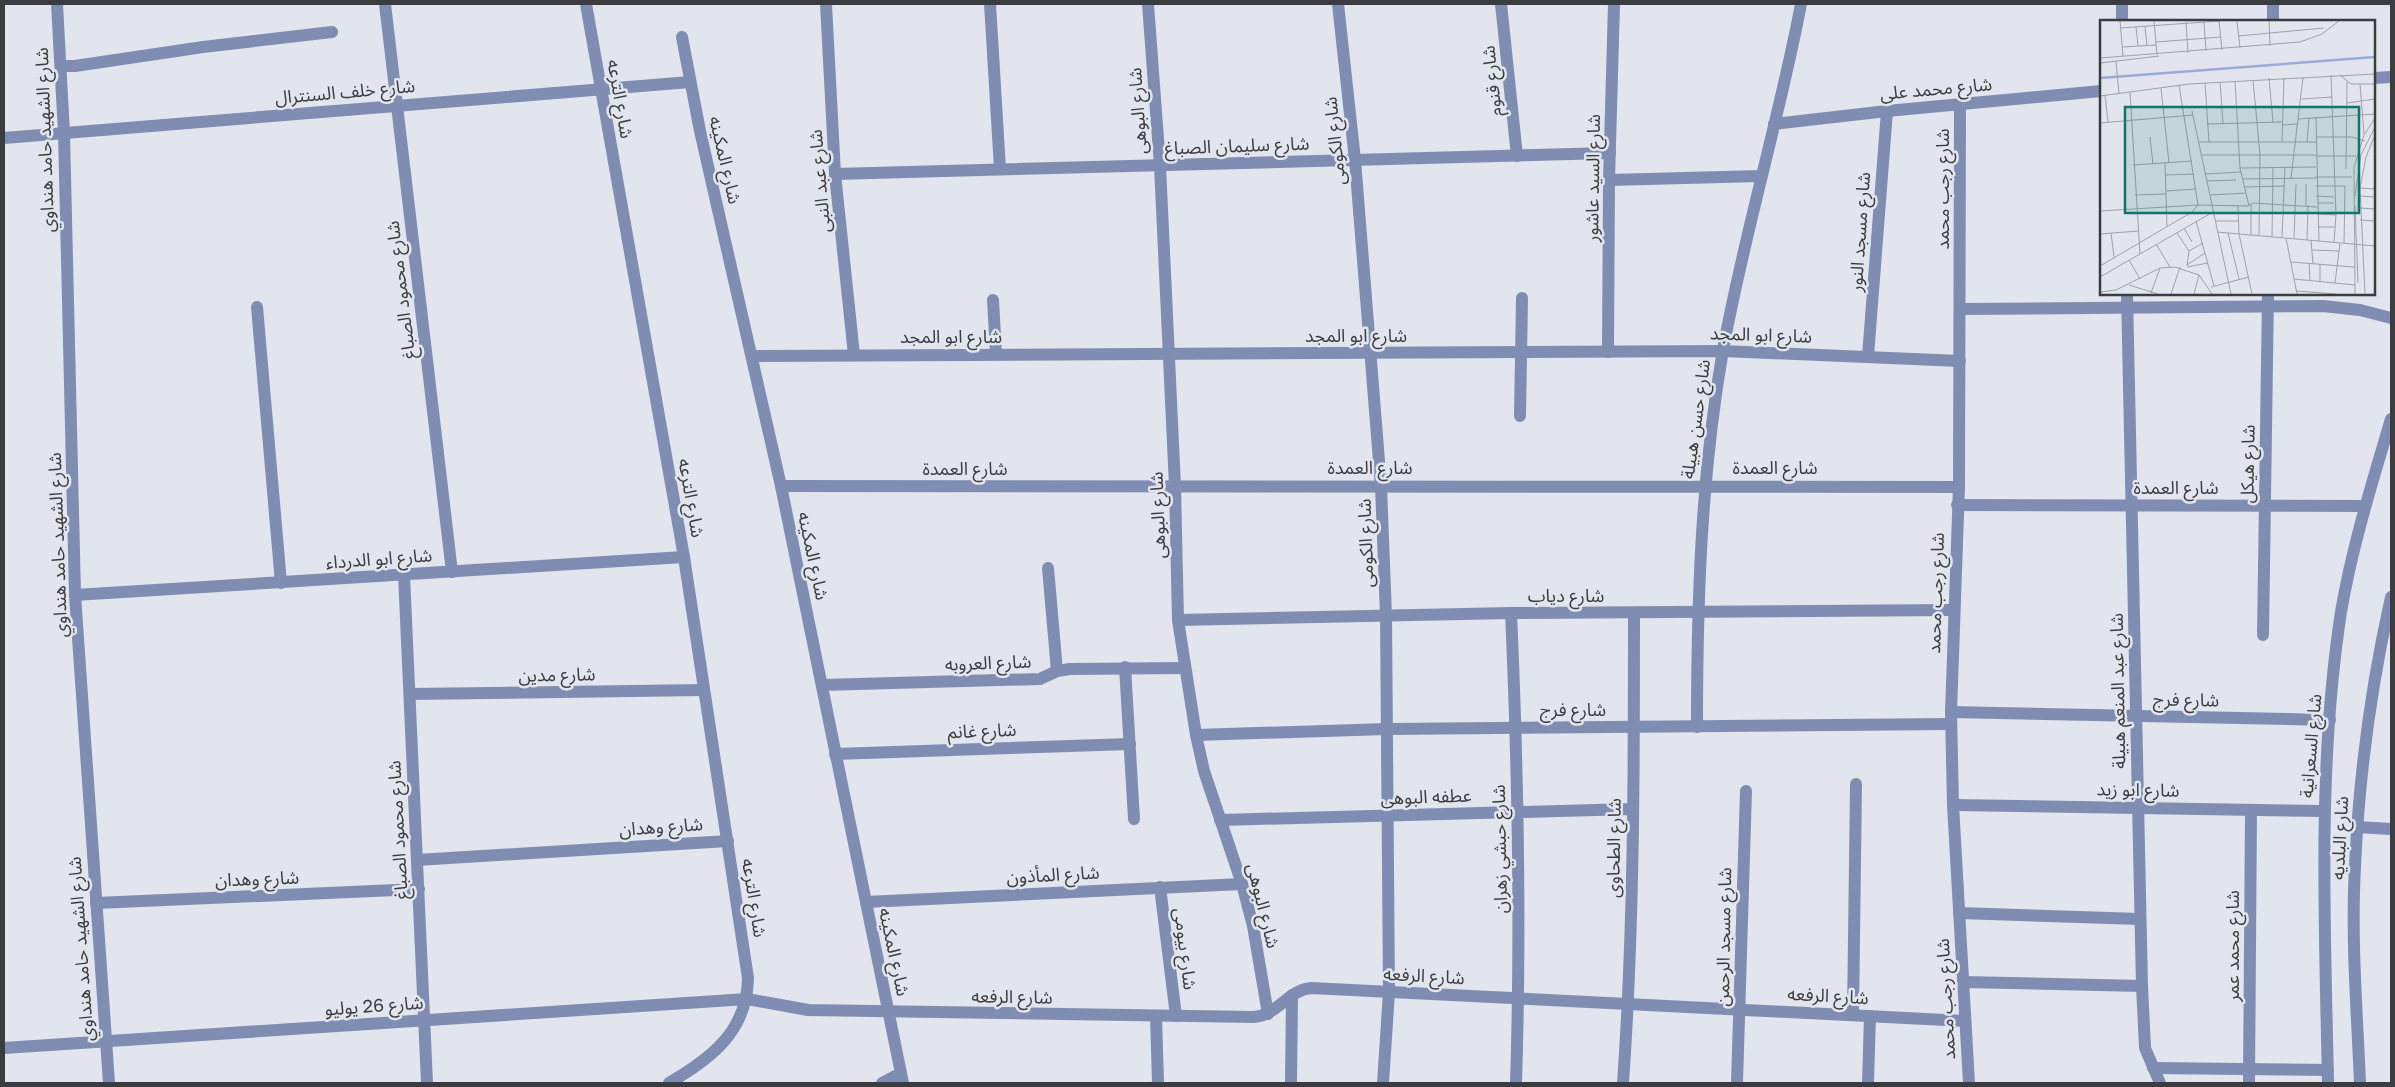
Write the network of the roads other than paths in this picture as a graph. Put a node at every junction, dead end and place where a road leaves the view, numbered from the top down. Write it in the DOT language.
graph roads {
  1 [pos="57,4"];
  2 [pos="385,4"];
  3 [pos="586,4"];
  4 [pos="826,4"];
  5 [pos="990,4"];
  6 [pos="1148,4"];
  7 [pos="1338,4"];
  8 [pos="1501,4"];
  9 [pos="1614,4"];
  10 [pos="1801,4"];
  11 [pos="2122,4"];
  12 [pos="2273,4"];
  13 [pos="2122,20"];
  14 [pos="2273,20"];
  15 [pos="332,32"];
  16 [pos="682,37"];
  17 [pos="61,66"];
  18 [pos="2391,77"];
  19 [pos="2375,78"];
  20 [pos="690,82"];
  21 [pos="600,90"];
  22 [pos="2100,91"];
  23 [pos="1960,104"];
  24 [pos="396,106"];
  25 [pos="1887,110"];
  26 [pos="1774,124"];
  27 [pos="64,133"];
  28 [pos="4,138"];
  29 [pos="1610,153"];
  30 [pos="1517,156"];
  31 [pos="1355,160"];
  32 [pos="1160,166"];
  33 [pos="1000,169"];
  34 [pos="835,174"];
  35 [pos="1761,176"];
  36 [pos="1609,180"];
  37 [pos="2127,295"];
  38 [pos="1522,298"];
  39 [pos="993,300"];
  40 [pos="2268,300"];
  41 [pos="257,307"];
  42 [pos="2128,307"];
  43 [pos="1961,309"];
  44 [pos="2391,318"];
  45 [pos="1723,351"];
  46 [pos="1608,352"];
  47 [pos="1370,353"];
  48 [pos="1520,353"];
  49 [pos="996,354"];
  50 [pos="1168,354"];
  51 [pos="854,355"];
  52 [pos="752,356"];
  53 [pos="1868,356"];
  54 [pos="1960,361"];
  55 [pos="1520,416"];
  56 [pos="2391,419"];
  57 [pos="1705,485"];
  58 [pos="781,486"];
  59 [pos="1175,486"];
  60 [pos="1381,486"];
  61 [pos="1959,487"];
  62 [pos="1957,505"];
  63 [pos="2131,505"];
  64 [pos="2265,506"];
  65 [pos="2364,506"];
  66 [pos="684,557"];
  67 [pos="1048,568"];
  68 [pos="452,572"];
  69 [pos="404,575"];
  70 [pos="281,583"];
  71 [pos="75,595"];
  72 [pos="2391,597"];
  73 [pos="1954,610"];
  74 [pos="1697,613"];
  75 [pos="1511,614"];
  76 [pos="1634,614"];
  77 [pos="1386,616"];
  78 [pos="1178,620"];
  79 [pos="2263,635"];
  80 [pos="1125,667"];
  81 [pos="1184,668"];
  82 [pos="1057,671"];
  83 [pos="822,685"];
  84 [pos="704,690"];
  85 [pos="410,694"];
  86 [pos="2136,717"];
  87 [pos="1951,718"];
  88 [pos="2330,720"];
  89 [pos="1634,727"];
  90 [pos="1697,727"];
  91 [pos="1516,728"];
  92 [pos="1387,729"];
  93 [pos="1196,736"];
  94 [pos="1130,744"];
  95 [pos="835,754"];
  96 [pos="1856,784"];
  97 [pos="1746,791"];
  98 [pos="1953,805"];
  99 [pos="2138,807"];
  100 [pos="1633,809"];
  101 [pos="2251,810"];
  102 [pos="2324,811"];
  103 [pos="1517,812"];
  104 [pos="1387,816"];
  105 [pos="1134,819"];
  106 [pos="1220,820"];
  107 [pos="2357,827"];
  108 [pos="2391,828"];
  109 [pos="728,840"];
  110 [pos="417,860"];
  111 [pos="1242,884"];
  112 [pos="1160,888"];
  113 [pos="419,889"];
  114 [pos="866,902"];
  115 [pos="96,903"];
  116 [pos="1959,913"];
  117 [pos="2140,919"];
  118 [pos="1963,982"];
  119 [pos="2142,986"];
  120 [pos="1389,992"];
  121 [pos="1292,995"];
  122 [pos="1519,998"];
  123 [pos="748,999"];
  124 [pos="1628,1004"];
  125 [pos="1740,1009"];
  126 [pos="889,1012"];
  127 [pos="1268,1014"];
  128 [pos="1853,1015"];
  129 [pos="1156,1016"];
  130 [pos="1176,1016"];
  131 [pos="1870,1016"];
  132 [pos="425,1020"];
  133 [pos="1965,1021"];
  134 [pos="104,1042"];
  135 [pos="4,1048"];
  136 [pos="2154,1068"];
  137 [pos="2249,1069"];
  138 [pos="2328,1070"];
  139 [pos="902,1078"];
  140 [pos="109,1083"];
  141 [pos="427,1083"];
  142 [pos="669,1083"];
  143 [pos="882,1083"];
  144 [pos="1158,1083"];
  145 [pos="1291,1083"];
  146 [pos="1383,1083"];
  147 [pos="1516,1083"];
  148 [pos="1623,1083"];
  149 [pos="1737,1083"];
  150 [pos="1868,1083"];
  151 [pos="1969,1083"];
  152 [pos="2160,1083"];
  153 [pos="2249,1083"];
  154 [pos="2328,1083"];
  155 [pos="2360,1083"];
  1 -- 17 [label="street, شارع الشهيد حامد هنداوي"];
  2 -- 24 [label="street, شارع محمود الصباغ"];
  3 -- 21 [label="street, شارع الترعه"];
  4 -- 34 [label="street, شارع عبد النبى"];
  5 -- 33 [label="street"];
  6 -- 32 [label="street, شارع البوهى"];
  7 -- 31 [label="street, شارع الكومى"];
  8 -- 30 [label="street, شارع قنوم"];
  9 -- 29 [label="street, شارع السيد عاشور"];
  10 -- 26 [label="street, شارع حسن هبيلة"];
  11 -- 13 [label="street"];
  12 -- 14 [label="street"];
  15 -- 17 [label="street"];
  16 -- 20 [label="street, شارع المكينه"];
  17 -- 27 [label="street, شارع الشهيد حامد هنداوي"];
  18 -- 19 [label="street"];
  20 -- 21 [label="street, شارع خلف السنترال"];
  20 -- 52 [label="street, شارع المكينه"];
  21 -- 24 [label="street, شارع خلف السنترال"];
  21 -- 66 [label="street, شارع الترعه"];
  22 -- 23 [label="street, شارع محمد على"];
  23 -- 25 [label="street, شارع محمد على"];
  23 -- 43 [label="street, شارع رجب محمد"];
  24 -- 27 [label="street, شارع خلف السنترال"];
  24 -- 68 [label="street, شارع محمود الصباغ"];
  25 -- 26 [label="street, شارع محمد على"];
  25 -- 53 [label="street, شارع مسجد النور"];
  26 -- 35 [label="street, شارع حسن هبيلة"];
  27 -- 28 [label="street, شارع خلف السنترال"];
  27 -- 71 [label="street, شارع الشهيد حامد هنداوي"];
  29 -- 30 [label="street, شارع سليمان الصباغ"];
  29 -- 36 [label="street, شارع السيد عاشور"];
  30 -- 31 [label="street, شارع سليمان الصباغ"];
  31 -- 32 [label="street, شارع سليمان الصباغ"];
  31 -- 47 [label="street, شارع الكومى"];
  32 -- 33 [label="street, شارع سليمان الصباغ"];
  32 -- 50 [label="street, شارع البوهى"];
  33 -- 34 [label="street, شارع سليمان الصباغ"];
  34 -- 51 [label="street, شارع عبد النبى"];
  35 -- 36 [label="street"];
  35 -- 45 [label="street, شارع حسن هبيلة"];
  36 -- 46 [label="street, شارع السيد عاشور"];
  37 -- 42 [label="street, شارع عبد المنعم هبيلة"];
  38 -- 48 [label="street"];
  39 -- 49 [label="street"];
  40 -- 42 [label="street"];
  40 -- 44 [label="street"];
  40 -- 64 [label="street, شارع هيكل"];
  41 -- 70 [label="street"];
  42 -- 43 [label="street"];
  42 -- 63 [label="street, شارع عبد المنعم هبيلة"];
  43 -- 54 [label="street, شارع رجب محمد"];
  45 -- 46 [label="street, شارع ابو المجد"];
  45 -- 53 [label="street, شارع ابو المجد"];
  45 -- 57 [label="street, شارع حسن هبيلة"];
  46 -- 48 [label="street, شارع ابو المجد"];
  47 -- 48 [label="street, شارع ابو المجد"];
  47 -- 50 [label="street, شارع ابو المجد"];
  47 -- 60 [label="street, شارع الكومى"];
  48 -- 55 [label="street"];
  49 -- 50 [label="street, شارع ابو المجد"];
  49 -- 51 [label="street, شارع ابو المجد"];
  50 -- 59 [label="street, شارع البوهى"];
  51 -- 52 [label="street, شارع ابو المجد"];
  52 -- 58 [label="street, شارع المكينه"];
  53 -- 54 [label="street, شارع ابو المجد"];
  54 -- 61 [label="street, شارع رجب محمد"];
  56 -- 65 [label="street, شارع السعرانية"];
  57 -- 60 [label="street, شارع العمدة"];
  57 -- 61 [label="street, شارع العمدة"];
  57 -- 74 [label="street, شارع حسن هبيلة"];
  58 -- 59 [label="street, شارع العمدة"];
  58 -- 83 [label="street, شارع المكينه"];
  59 -- 60 [label="street, شارع العمدة"];
  59 -- 78 [label="street, شارع البوهى"];
  60 -- 77 [label="street, شارع الكومى"];
  61 -- 62 [label="street, شارع رجب محمد"];
  62 -- 63 [label="street, شارع العمدة"];
  62 -- 73 [label="street, شارع رجب محمد"];
  63 -- 64 [label="street, شارع العمدة"];
  63 -- 86 [label="street, شارع عبد المنعم هبيلة"];
  64 -- 65 [label="street, شارع العمدة"];
  64 -- 79 [label="street, شارع هيكل"];
  65 -- 88 [label="street, شارع السعرانية"];
  66 -- 68 [label="street, شارع ابو الدرداء"];
  66 -- 84 [label="street, شارع الترعه"];
  67 -- 82 [label="street"];
  68 -- 69 [label="street, شارع ابو الدرداء"];
  69 -- 70 [label="street, شارع ابو الدرداء"];
  69 -- 85 [label="street, شارع محمود الصباغ"];
  70 -- 71 [label="street, شارع ابو الدرداء"];
  71 -- 115 [label="street, شارع الشهيد حامد هنداوي"];
  72 -- 107 [label="street, شارع البلديه"];
  73 -- 74 [label="street, شارع دياب"];
  73 -- 87 [label="street, شارع رجب محمد"];
  74 -- 76 [label="street, شارع دياب"];
  74 -- 90 [label="street, شارع حسن هبيلة"];
  75 -- 76 [label="street, شارع دياب"];
  75 -- 77 [label="street, شارع دياب"];
  75 -- 91 [label="street, شارع حبشي زهران"];
  76 -- 89 [label="street, شارع الطحاوى"];
  77 -- 78 [label="street, شارع دياب"];
  77 -- 92 [label="street, شارع الكومى"];
  78 -- 81 [label="street, شارع البوهى"];
  80 -- 81 [label="street, شارع العروبه"];
  80 -- 82 [label="street, شارع العروبه"];
  80 -- 94 [label="street"];
  81 -- 93 [label="street, شارع البوهى"];
  82 -- 83 [label="street, شارع العروبه"];
  83 -- 95 [label="street, شارع المكينه"];
  84 -- 85 [label="street, شارع مدين"];
  84 -- 109 [label="street, شارع الترعه"];
  85 -- 110 [label="street, شارع محمود الصباغ"];
  86 -- 87 [label="street, شارع فرج"];
  86 -- 88 [label="street, شارع فرج"];
  86 -- 99 [label="street, شارع عبد المنعم هبيلة"];
  87 -- 90 [label="street, شارع فرج"];
  87 -- 98 [label="street, شارع رجب محمد"];
  88 -- 102 [label="street, شارع السعرانية"];
  89 -- 90 [label="street, شارع فرج"];
  89 -- 91 [label="street, شارع فرج"];
  89 -- 100 [label="street, شارع الطحاوى"];
  91 -- 92 [label="street, شارع فرج"];
  91 -- 103 [label="street, شارع حبشي زهران"];
  92 -- 93 [label="street, شارع فرج"];
  92 -- 104 [label="street, شارع الكومى"];
  93 -- 106 [label="street, شارع البوهى"];
  94 -- 95 [label="street, شارع غانم"];
  94 -- 105 [label="street"];
  95 -- 114 [label="street, شارع المكينه"];
  96 -- 128 [label="street"];
  97 -- 125 [label="street, شارع مسجد الرحمن"];
  98 -- 99 [label="street, شارع ابو زيد"];
  98 -- 116 [label="street, شارع رجب محمد"];
  99 -- 101 [label="street, شارع ابو زيد"];
  99 -- 117 [label="street, شارع عبد المنعم هبيلة"];
  100 -- 103 [label="street, عطفه البوهى"];
  100 -- 124 [label="street, شارع الطحاوى"];
  101 -- 102 [label="street, شارع ابو زيد"];
  101 -- 137 [label="street, شارع محمد عمر"];
  102 -- 138 [label="street, شارع السعرانية"];
  103 -- 104 [label="street, عطفه البوهى"];
  103 -- 122 [label="street, شارع حبشي زهران"];
  104 -- 106 [label="street, عطفه البوهى"];
  104 -- 120 [label="street, شارع الكومى"];
  106 -- 111 [label="street, شارع البوهى"];
  107 -- 108 [label="street"];
  107 -- 155 [label="street, شارع البلديه"];
  109 -- 110 [label="street, شارع وهدان"];
  109 -- 123 [label="street, شارع الترعه"];
  110 -- 113 [label="street, شارع محمود الصباغ"];
  111 -- 112 [label="street, شارع المأذون"];
  111 -- 127 [label="street, شارع البوهى"];
  112 -- 114 [label="street, شارع المأذون"];
  112 -- 130 [label="street, شارع بيومى"];
  113 -- 115 [label="street, شارع وهدان"];
  113 -- 132 [label="street, شارع محمود الصباغ"];
  114 -- 126 [label="street, شارع المكينه"];
  115 -- 134 [label="street, شارع الشهيد حامد هنداوي"];
  116 -- 117 [label="street"];
  116 -- 118 [label="street, شارع رجب محمد"];
  117 -- 119 [label="street, شارع عبد المنعم هبيلة"];
  118 -- 119 [label="street"];
  118 -- 133 [label="street, شارع رجب محمد"];
  119 -- 136 [label="street, شارع عبد المنعم هبيلة"];
  120 -- 121 [label="street, شارع الرفعه"];
  120 -- 122 [label="street, شارع الرفعه"];
  120 -- 146 [label="street, شارع الكومى"];
  121 -- 127 [label="street, شارع الرفعه"];
  121 -- 145 [label="street"];
  122 -- 124 [label="street, شارع الرفعه"];
  122 -- 147 [label="street, شارع حبشي زهران"];
  123 -- 126 [label="street, شارع 26 يوليو"];
  123 -- 132 [label="street, شارع 26 يوليو"];
  123 -- 142 [label="street"];
  124 -- 125 [label="street, شارع الرفعه"];
  124 -- 148 [label="street, شارع الطحاوى"];
  125 -- 128 [label="street, شارع الرفعه"];
  125 -- 149 [label="street, شارع مسجد الرحمن"];
  126 -- 129 [label="street, شارع الرفعه"];
  126 -- 139 [label="street, شارع المكينه"];
  127 -- 130 [label="street, شارع الرفعه"];
  128 -- 131 [label="street, شارع الرفعه"];
  129 -- 130 [label="street, شارع الرفعه"];
  129 -- 144 [label="street"];
  131 -- 133 [label="street, شارع الرفعه"];
  131 -- 150 [label="street"];
  132 -- 134 [label="street, شارع 26 يوليو"];
  132 -- 141 [label="street, شارع محمود الصباغ"];
  133 -- 151 [label="street, شارع رجب محمد"];
  134 -- 135 [label="street, شارع 26 يوليو"];
  134 -- 140 [label="street, شارع الشهيد حامد هنداوي"];
  136 -- 137 [label="street"];
  136 -- 152 [label="street, شارع عبد المنعم هبيلة"];
  137 -- 138 [label="street"];
  137 -- 153 [label="street, شارع محمد عمر"];
  138 -- 154 [label="street, شارع السعرانية"];
  139 -- 143 [label="street"];
}
